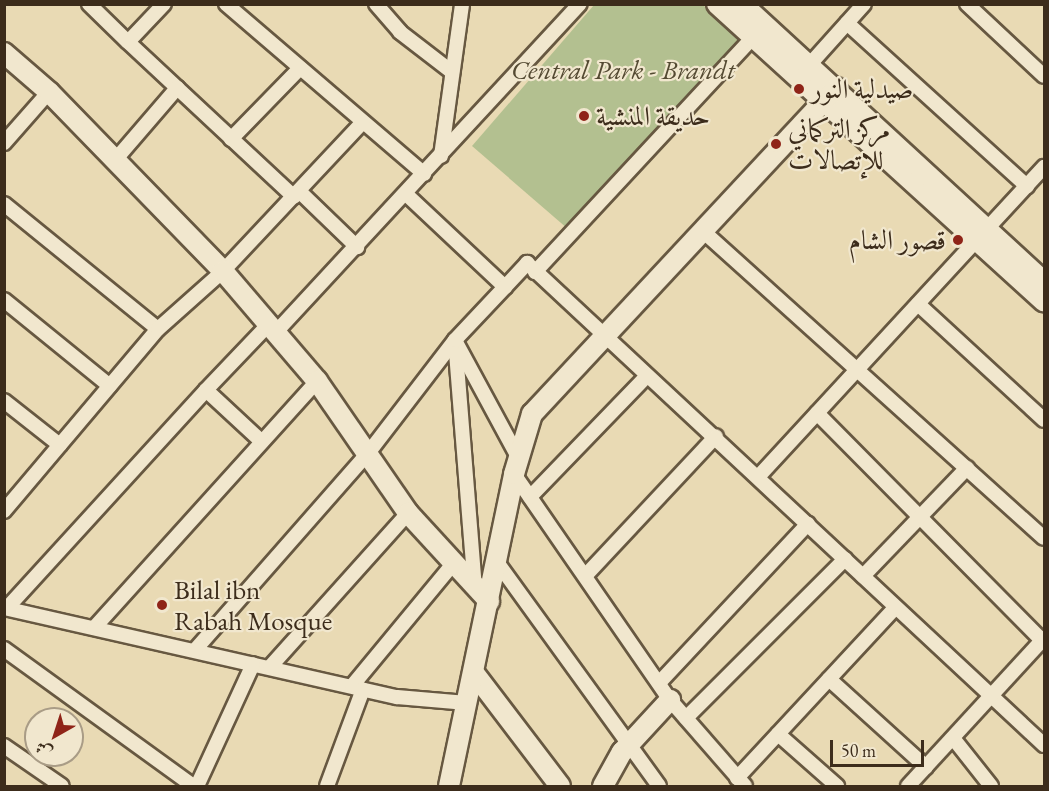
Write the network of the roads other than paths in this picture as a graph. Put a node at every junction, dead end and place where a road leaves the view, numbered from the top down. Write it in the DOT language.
graph roads {
  1 [pos="89,4"];
  2 [pos="164,4"];
  3 [pos="226,4"];
  4 [pos="376,4"];
  5 [pos="462,4"];
  6 [pos="580,4"];
  7 [pos="717,4"];
  8 [pos="742,4"];
  9 [pos="864,4"];
  10 [pos="974,7"];
  11 [pos="847,22"];
  12 [pos="753,37"];
  13 [pos="128,42"];
  14 [pos="4,53"];
  15 [pos="300,68"];
  16 [pos="804,71"];
  17 [pos="452,72"];
  18 [pos="1044,76"];
  19 [pos="177,88"];
  20 [pos="49,92"];
  21 [pos="830,95"];
  22 [pos="363,122"];
  23 [pos="231,139"];
  24 [pos="4,143"];
  25 [pos="441,156"];
  26 [pos="116,159"];
  27 [pos="1044,167"];
  28 [pos="424,174"];
  29 [pos="1028,186"];
  30 [pos="297,194"];
  31 [pos="406,194"];
  32 [pos="4,204"];
  33 [pos="704,232"];
  34 [pos="982,235"];
  35 [pos="357,247"];
  36 [pos="223,271"];
  37 [pos="535,272"];
  38 [pos="1044,282"];
  39 [pos="505,287"];
  40 [pos="4,300"];
  41 [pos="1044,302"];
  42 [pos="918,304"];
  43 [pos="272,328"];
  44 [pos="158,329"];
  45 [pos="606,338"];
  46 [pos="454,340"];
  47 [pos="858,368"];
  48 [pos="647,376"];
  49 [pos="317,381"];
  50 [pos="110,386"];
  51 [pos="206,390"];
  52 [pos="4,401"];
  53 [pos="817,413"];
  54 [pos="1044,420"];
  55 [pos="716,436"];
  56 [pos="262,442"];
  57 [pos="60,445"];
  58 [pos="369,452"];
  59 [pos="516,465"];
  60 [pos="967,468"];
  61 [pos="759,477"];
  62 [pos="530,497"];
  63 [pos="7,502"];
  64 [pos="408,513"];
  65 [pos="921,518"];
  66 [pos="808,524"];
  67 [pos="1044,538"];
  68 [pos="845,559"];
  69 [pos="496,562"];
  70 [pos="452,565"];
  71 [pos="586,575"];
  72 [pos="863,576"];
  73 [pos="482,594"];
  74 [pos="896,607"];
  75 [pos="6,608"];
  76 [pos="94,627"];
  77 [pos="1043,639"];
  78 [pos="4,649"];
  79 [pos="195,650"];
  80 [pos="253,664"];
  81 [pos="270,667"];
  82 [pos="474,673"];
  83 [pos="829,679"];
  84 [pos="659,683"];
  85 [pos="357,687"];
  86 [pos="990,697"];
  87 [pos="670,700"];
  88 [pos="467,703"];
  89 [pos="686,718"];
  90 [pos="778,734"];
  91 [pos="953,738"];
  92 [pos="1044,745"];
  93 [pos="4,746"];
  94 [pos="628,746"];
  95 [pos="926,767"];
  96 [pos="741,782"];
  97 [pos="62,786"];
  98 [pos="195,786"];
  99 [pos="327,786"];
  100 [pos="449,786"];
  101 [pos="561,786"];
  102 [pos="603,786"];
  103 [pos="660,786"];
  104 [pos="837,786"];
  105 [pos="908,786"];
  106 [pos="991,786"];
  1 -- 13 [label="street"];
  2 -- 13 [label="street"];
  3 -- 15 [label="street"];
  4 -- 17 [label="street"];
  5 -- 17 [label="street"];
  6 -- 25 [label="street"];
  7 -- 12 [label="street"];
  8 -- 16 [label="street"];
  9 -- 11 [label="street"];
  10 -- 18 [label="street"];
  11 -- 16 [label="street"];
  11 -- 29 [label="street"];
  12 -- 16 [label="street"];
  12 -- 37 [label="street"];
  13 -- 19 [label="street"];
  14 -- 20 [label="street"];
  15 -- 22 [label="street"];
  15 -- 23 [label="street"];
  16 -- 21 [label="street"];
  17 -- 25 [label="street"];
  19 -- 23 [label="street"];
  19 -- 26 [label="street"];
  20 -- 24 [label="street"];
  20 -- 26 [label="street"];
  21 -- 33 [label="street"];
  21 -- 34 [label="street"];
  22 -- 28 [label="street"];
  22 -- 30 [label="street"];
  23 -- 30 [label="street"];
  25 -- 28 [label="street"];
  26 -- 36 [label="street"];
  27 -- 29 [label="street"];
  28 -- 31 [label="street"];
  29 -- 34 [label="street"];
  30 -- 35 [label="street"];
  30 -- 36 [label="street"];
  31 -- 35 [label="street"];
  31 -- 39 [label="street"];
  32 -- 44 [label="street"];
  33 -- 45 [label="street"];
  33 -- 47 [label="street"];
  34 -- 38 [label="street"];
  34 -- 41 [label="street"];
  34 -- 42 [label="street"];
  35 -- 43 [label="street"];
  36 -- 43 [label="street"];
  36 -- 44 [label="street"];
  37 -- 39 [label="street"];
  37 -- 45 [label="street"];
  39 -- 46 [label="street"];
  40 -- 50 [label="street"];
  42 -- 47 [label="street"];
  42 -- 54 [label="street"];
  43 -- 49 [label="street"];
  43 -- 51 [label="street"];
  44 -- 50 [label="street"];
  45 -- 48 [label="street"];
  45 -- 59 [label="street"];
  46 -- 58 [label="street"];
  46 -- 59 [label="street"];
  46 -- 73 [label="street"];
  47 -- 53 [label="street"];
  47 -- 60 [label="street"];
  48 -- 55 [label="street"];
  48 -- 62 [label="street"];
  49 -- 56 [label="street"];
  49 -- 58 [label="street"];
  50 -- 57 [label="street"];
  51 -- 56 [label="street"];
  51 -- 75 [label="street"];
  52 -- 57 [label="street"];
  53 -- 61 [label="street"];
  53 -- 65 [label="street"];
  55 -- 61 [label="street"];
  55 -- 71 [label="street"];
  56 -- 76 [label="street"];
  57 -- 63 [label="street"];
  58 -- 64 [label="street"];
  58 -- 79 [label="street"];
  59 -- 62 [label="street"];
  59 -- 69 [label="street"];
  60 -- 65 [label="street"];
  60 -- 67 [label="street"];
  61 -- 66 [label="street"];
  62 -- 71 [label="street"];
  64 -- 70 [label="street"];
  64 -- 81 [label="street"];
  65 -- 72 [label="street"];
  65 -- 77 [label="street"];
  66 -- 68 [label="street"];
  66 -- 84 [label="street"];
  68 -- 72 [label="street"];
  68 -- 89 [label="street"];
  69 -- 73 [label="street"];
  69 -- 94 [label="street"];
  70 -- 73 [label="street"];
  70 -- 85 [label="street"];
  71 -- 84 [label="street"];
  72 -- 74 [label="street"];
  73 -- 82 [label="street"];
  74 -- 83 [label="street"];
  74 -- 86 [label="street"];
  75 -- 76 [label="street"];
  76 -- 79 [label="street"];
  77 -- 86 [label="street"];
  78 -- 98 [label="street"];
  79 -- 80 [label="street"];
  80 -- 81 [label="street"];
  80 -- 98 [label="street"];
  81 -- 85 [label="street"];
  82 -- 88 [label="street"];
  82 -- 101 [label="street"];
  83 -- 90 [label="street"];
  83 -- 95 [label="street"];
  84 -- 87 [label="street"];
  85 -- 88 [label="street"];
  85 -- 99 [label="street"];
  86 -- 91 [label="street"];
  86 -- 92 [label="street"];
  87 -- 89 [label="street"];
  87 -- 94 [label="street"];
  88 -- 100 [label="street"];
  89 -- 96 [label="street"];
  90 -- 96 [label="street"];
  90 -- 104 [label="street"];
  91 -- 95 [label="street"];
  91 -- 106 [label="street"];
  93 -- 97 [label="street"];
  94 -- 102 [label="street"];
  94 -- 103 [label="street"];
  95 -- 105 [label="street"];
}
